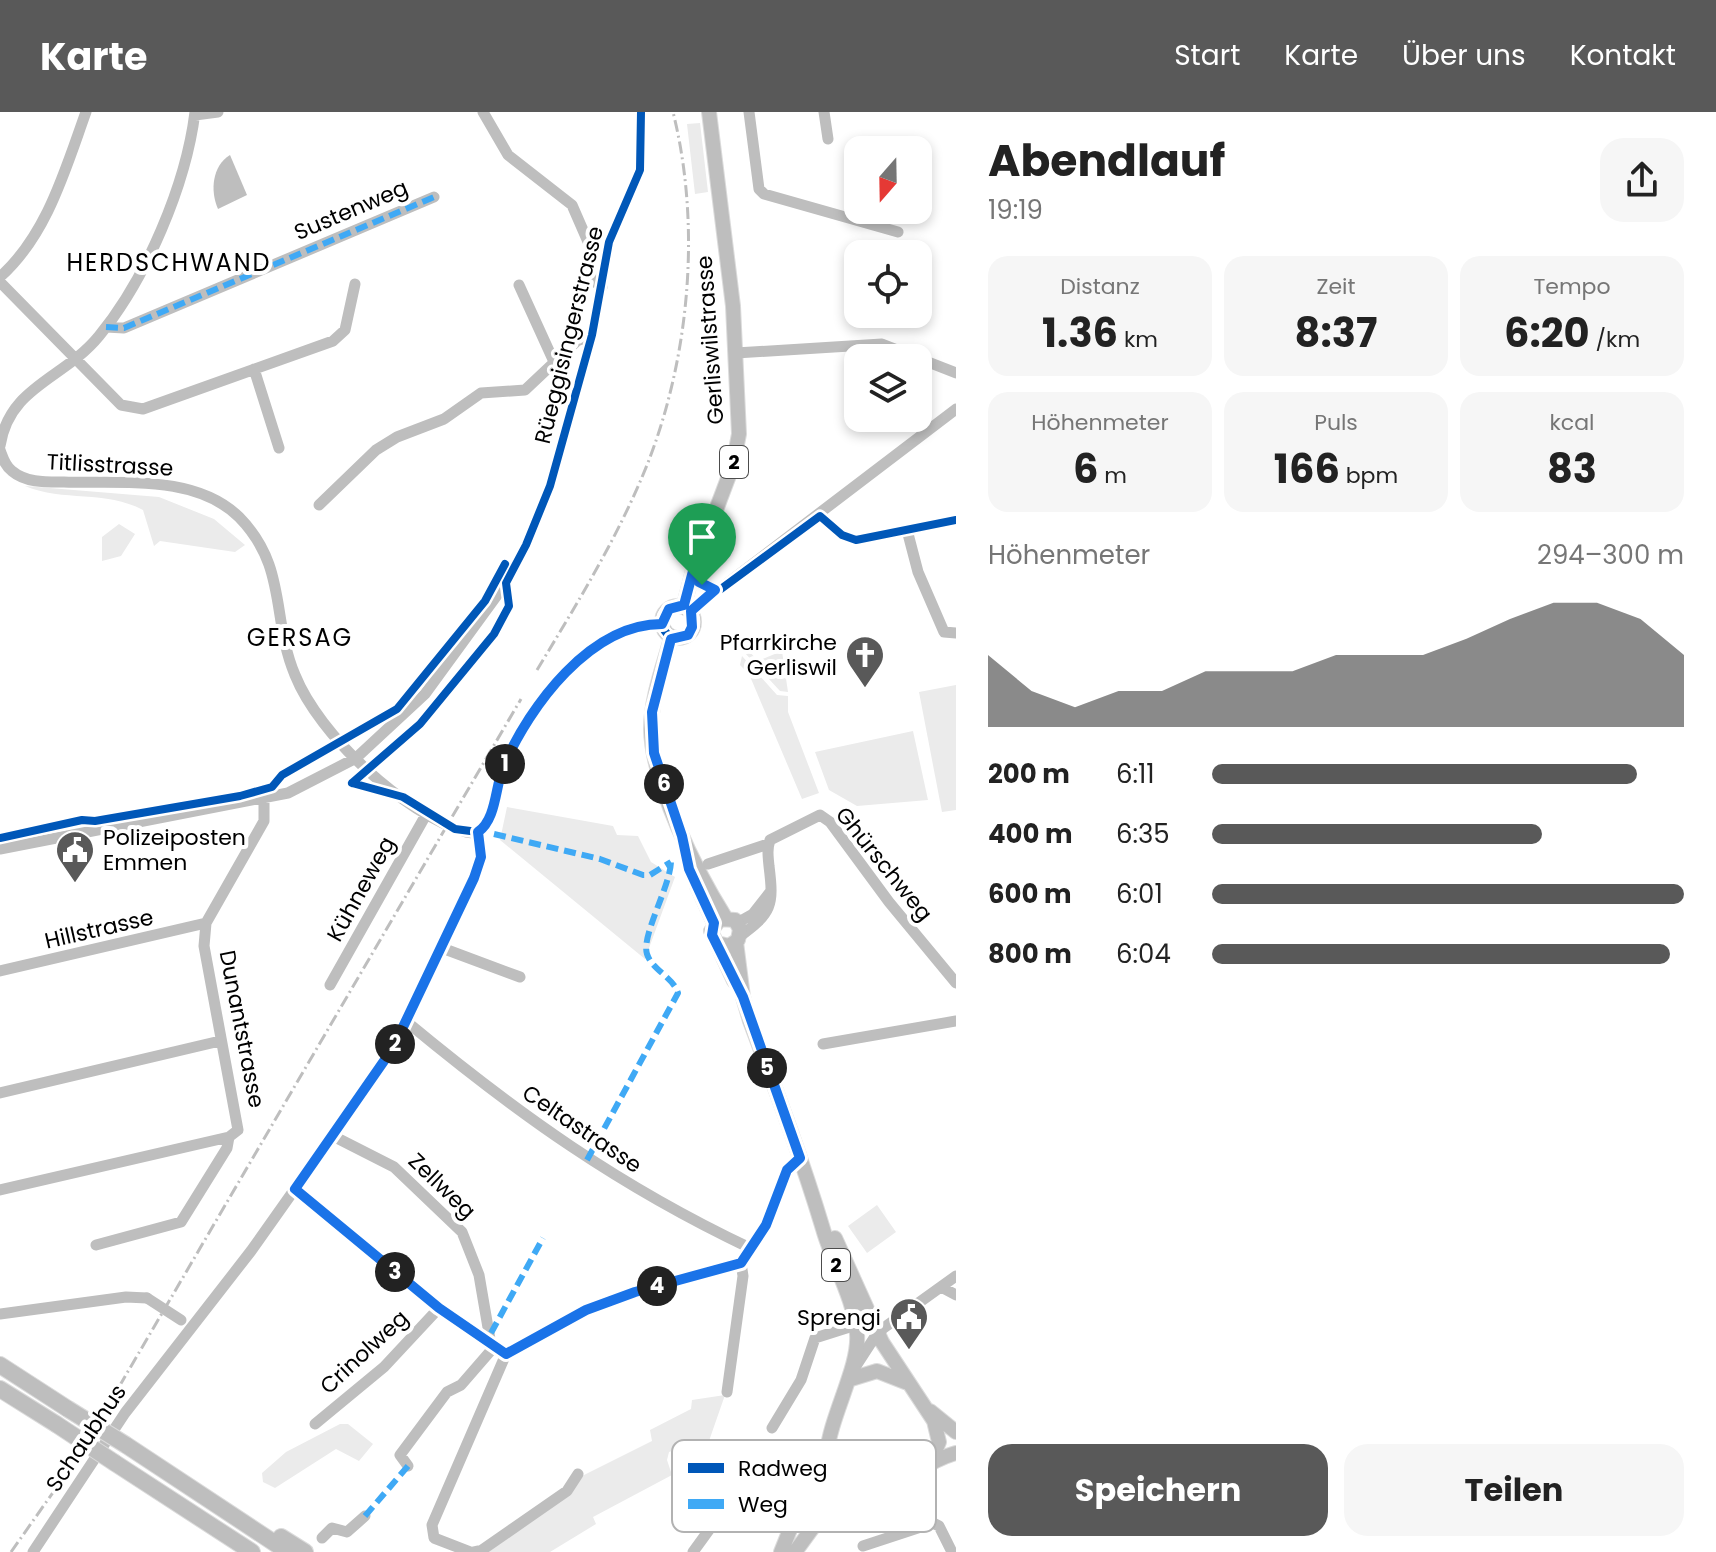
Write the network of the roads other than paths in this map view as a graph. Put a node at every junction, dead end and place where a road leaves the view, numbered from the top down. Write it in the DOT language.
graph roads {
  1 [pos="86,112"];
  2 [pos="218,112"];
  3 [pos="483,112"];
  4 [pos="641,112"];
  5 [pos="709,112"];
  6 [pos="749,112"];
  7 [pos="824,112"];
  8 [pos="195,113"];
  9 [pos="828,139"];
  10 [pos="434,197"];
  11 [pos="898,232"];
  12 [pos="0,280"];
  13 [pos="355,284"];
  14 [pos="519,285"];
  15 [pos="602,287"];
  16 [pos="106,327"];
  17 [pos="592,335"];
  18 [pos="736,353"];
  19 [pos="76,361"];
  20 [pos="555,364"];
  21 [pos="254,369"];
  22 [pos="956,373"];
  23 [pos="956,409"];
  24 [pos="0,448"];
  25 [pos="279,448"];
  26 [pos="319,505"];
  27 [pos="820,516"];
  28 [pos="956,520"];
  29 [pos="907,530"];
  30 [pos="693,571"];
  31 [pos="715,590"];
  32 [pos="688,608"];
  33 [pos="662,624"];
  34 [pos="956,633"];
  35 [pos="671,639"];
  36 [pos="356,758"];
  37 [pos="264,801"];
  38 [pos="427,813"];
  39 [pos="478,832"];
  40 [pos="768,844"];
  41 [pos="0,849"];
  42 [pos="708,864"];
  43 [pos="206,923"];
  44 [pos="730,928"];
  45 [pos="442,948"];
  46 [pos="0,971"];
  47 [pos="520,977"];
  48 [pos="956,983"];
  49 [pos="330,985"];
  50 [pos="743,997"];
  51 [pos="956,1021"];
  52 [pos="407,1022"];
  53 [pos="220,1041"];
  54 [pos="823,1044"];
  55 [pos="0,1093"];
  56 [pos="333,1136"];
  57 [pos="229,1137"];
  58 [pos="800,1158"];
  59 [pos="295,1189"];
  60 [pos="0,1190"];
  61 [pos="817,1204"];
  62 [pos="96,1245"];
  63 [pos="750,1248"];
  64 [pos="741,1263"];
  65 [pos="956,1276"];
  66 [pos="941,1287"];
  67 [pos="956,1295"];
  68 [pos="439,1308"];
  69 [pos="0,1314"];
  70 [pos="186,1323"];
  71 [pos="856,1325"];
  72 [pos="878,1332"];
  73 [pos="492,1346"];
  74 [pos="506,1354"];
  75 [pos="0,1365"];
  76 [pos="853,1374"];
  77 [pos="906,1382"];
  78 [pos="0,1389"];
  79 [pos="727,1392"];
  80 [pos="927,1409"];
  81 [pos="315,1424"];
  82 [pos="772,1428"];
  83 [pos="956,1432"];
  84 [pos="827,1440"];
  85 [pos="936,1452"];
  86 [pos="956,1453"];
  87 [pos="936,1459"];
  88 [pos="408,1466"];
  89 [pos="578,1474"];
  90 [pos="192,1488"];
  91 [pos="365,1516"];
  92 [pos="936,1524"];
  93 [pos="708,1532"];
  94 [pos="789,1532"];
  95 [pos="810,1532"];
  96 [pos="906,1532"];
  97 [pos="322,1538"];
  98 [pos="863,1546"];
  99 [pos="33,1552"];
  100 [pos="252,1552"];
  101 [pos="288,1552"];
  102 [pos="305,1552"];
  103 [pos="472,1552"];
  104 [pos="693,1552"];
  105 [pos="781,1552"];
  106 [pos="795,1552"];
  107 [pos="952,1552"];
  1 -- 12 [label="street"];
  2 -- 8 [label="street"];
  3 -- 15 [label="street"];
  4 -- 15 [label="street, Rüeggisingerstrasse"];
  5 -- 18 [label="main road, Gerliswilstrasse / 2"];
  6 -- 11 [label="street"];
  7 -- 9 [label="street"];
  8 -- 16 [label="street, Titlisstrasse"];
  10 -- 16 [label="street, Sustenweg"];
  12 -- 19 [label="street"];
  13 -- 21 [label="street"];
  14 -- 20 [label="street"];
  15 -- 17 [label="street, Rüeggisingerstrasse"];
  16 -- 19 [label="street, Titlisstrasse"];
  17 -- 20 [label="street"];
  17 -- 36 [label="street, Rüeggisingerstrasse"];
  18 -- 22 [label="street"];
  18 -- 30 [label="main road, Gerliswilstrasse / 2"];
  19 -- 21 [label="street"];
  19 -- 24 [label="street, Titlisstrasse"];
  20 -- 26 [label="street"];
  21 -- 25 [label="street"];
  23 -- 27 [label="street"];
  24 -- 36 [label="street, Titlisstrasse"];
  27 -- 29 [label="street"];
  27 -- 31 [label="street"];
  28 -- 29 [label="street"];
  29 -- 34 [label="street"];
  30 -- 31 [label="street"];
  30 -- 32 [label="main road, Gerliswilstrasse / 2"];
  31 -- 32 [label="street"];
  32 -- 33 [label="main road"];
  32 -- 35 [label="main road"];
  33 -- 35 [label="main road"];
  33 -- 39 [label="street"];
  35 -- 44 [label="main road, 2"];
  36 -- 37 [label="street, Rüeggisingerstrasse"];
  36 -- 38 [label="street, Titlisstrasse"];
  37 -- 41 [label="street, Rüeggisingerstrasse"];
  37 -- 43 [label="street, Dunantstrasse"];
  38 -- 39 [label="street, Titlisstrasse"];
  38 -- 49 [label="street, Kühneweg"];
  39 -- 45 [label="street, Schaubhus"];
  40 -- 42 [label="street"];
  40 -- 44 [label="street"];
  40 -- 48 [label="street, Ghürschweg"];
  43 -- 46 [label="street, Hillstrasse"];
  43 -- 53 [label="street, Dunantstrasse"];
  44 -- 50 [label="main road, 2"];
  44 -- 50 [label="main road, 2"];
  45 -- 47 [label="street"];
  45 -- 52 [label="street, Schaubhus"];
  50 -- 58 [label="main road, 2"];
  51 -- 54 [label="street"];
  52 -- 56 [label="street, Schaubhus"];
  52 -- 63 [label="street, Celtastrasse"];
  53 -- 55 [label="street"];
  53 -- 57 [label="street, Dunantstrasse"];
  56 -- 59 [label="street, Schaubhus"];
  56 -- 73 [label="street, Zellweg"];
  57 -- 60 [label="street"];
  57 -- 62 [label="street, Dunantstrasse"];
  58 -- 61 [label="main road, 2"];
  58 -- 63 [label="street"];
  59 -- 68 [label="street"];
  59 -- 70 [label="street, Schaubhus"];
  61 -- 71 [label="main road, 2"];
  61 -- 72 [label="main road, 2"];
  63 -- 64 [label="street"];
  64 -- 74 [label="street"];
  64 -- 79 [label="street"];
  65 -- 66 [label="street"];
  66 -- 67 [label="street"];
  66 -- 72 [label="street"];
  68 -- 73 [label="street"];
  68 -- 81 [label="street, Crinolweg"];
  69 -- 70 [label="street, bridge"];
  70 -- 99 [label="street, Schaubhus"];
  71 -- 76 [label="main road, 2"];
  71 -- 82 [label="street"];
  72 -- 76 [label="street"];
  72 -- 77 [label="main road, 2"];
  73 -- 74 [label="street"];
  73 -- 88 [label="street"];
  74 -- 103 [label="street"];
  75 -- 90 [label="highway, bridge"];
  76 -- 77 [label="main road"];
  76 -- 84 [label="main road, 2"];
  77 -- 80 [label="main road, 2"];
  78 -- 100 [label="highway, bridge"];
  80 -- 83 [label="main road, 2"];
  80 -- 85 [label="main road"];
  86 -- 87 [label="main road"];
  89 -- 103 [label="street"];
  90 -- 101 [label="highway"];
  90 -- 102 [label="highway"];
  91 -- 97 [label="street"];
  92 -- 107 [label="street"];
  93 -- 104 [label="street"];
  94 -- 105 [label="main road"];
  95 -- 106 [label="main road"];
  96 -- 98 [label="street"];
}
